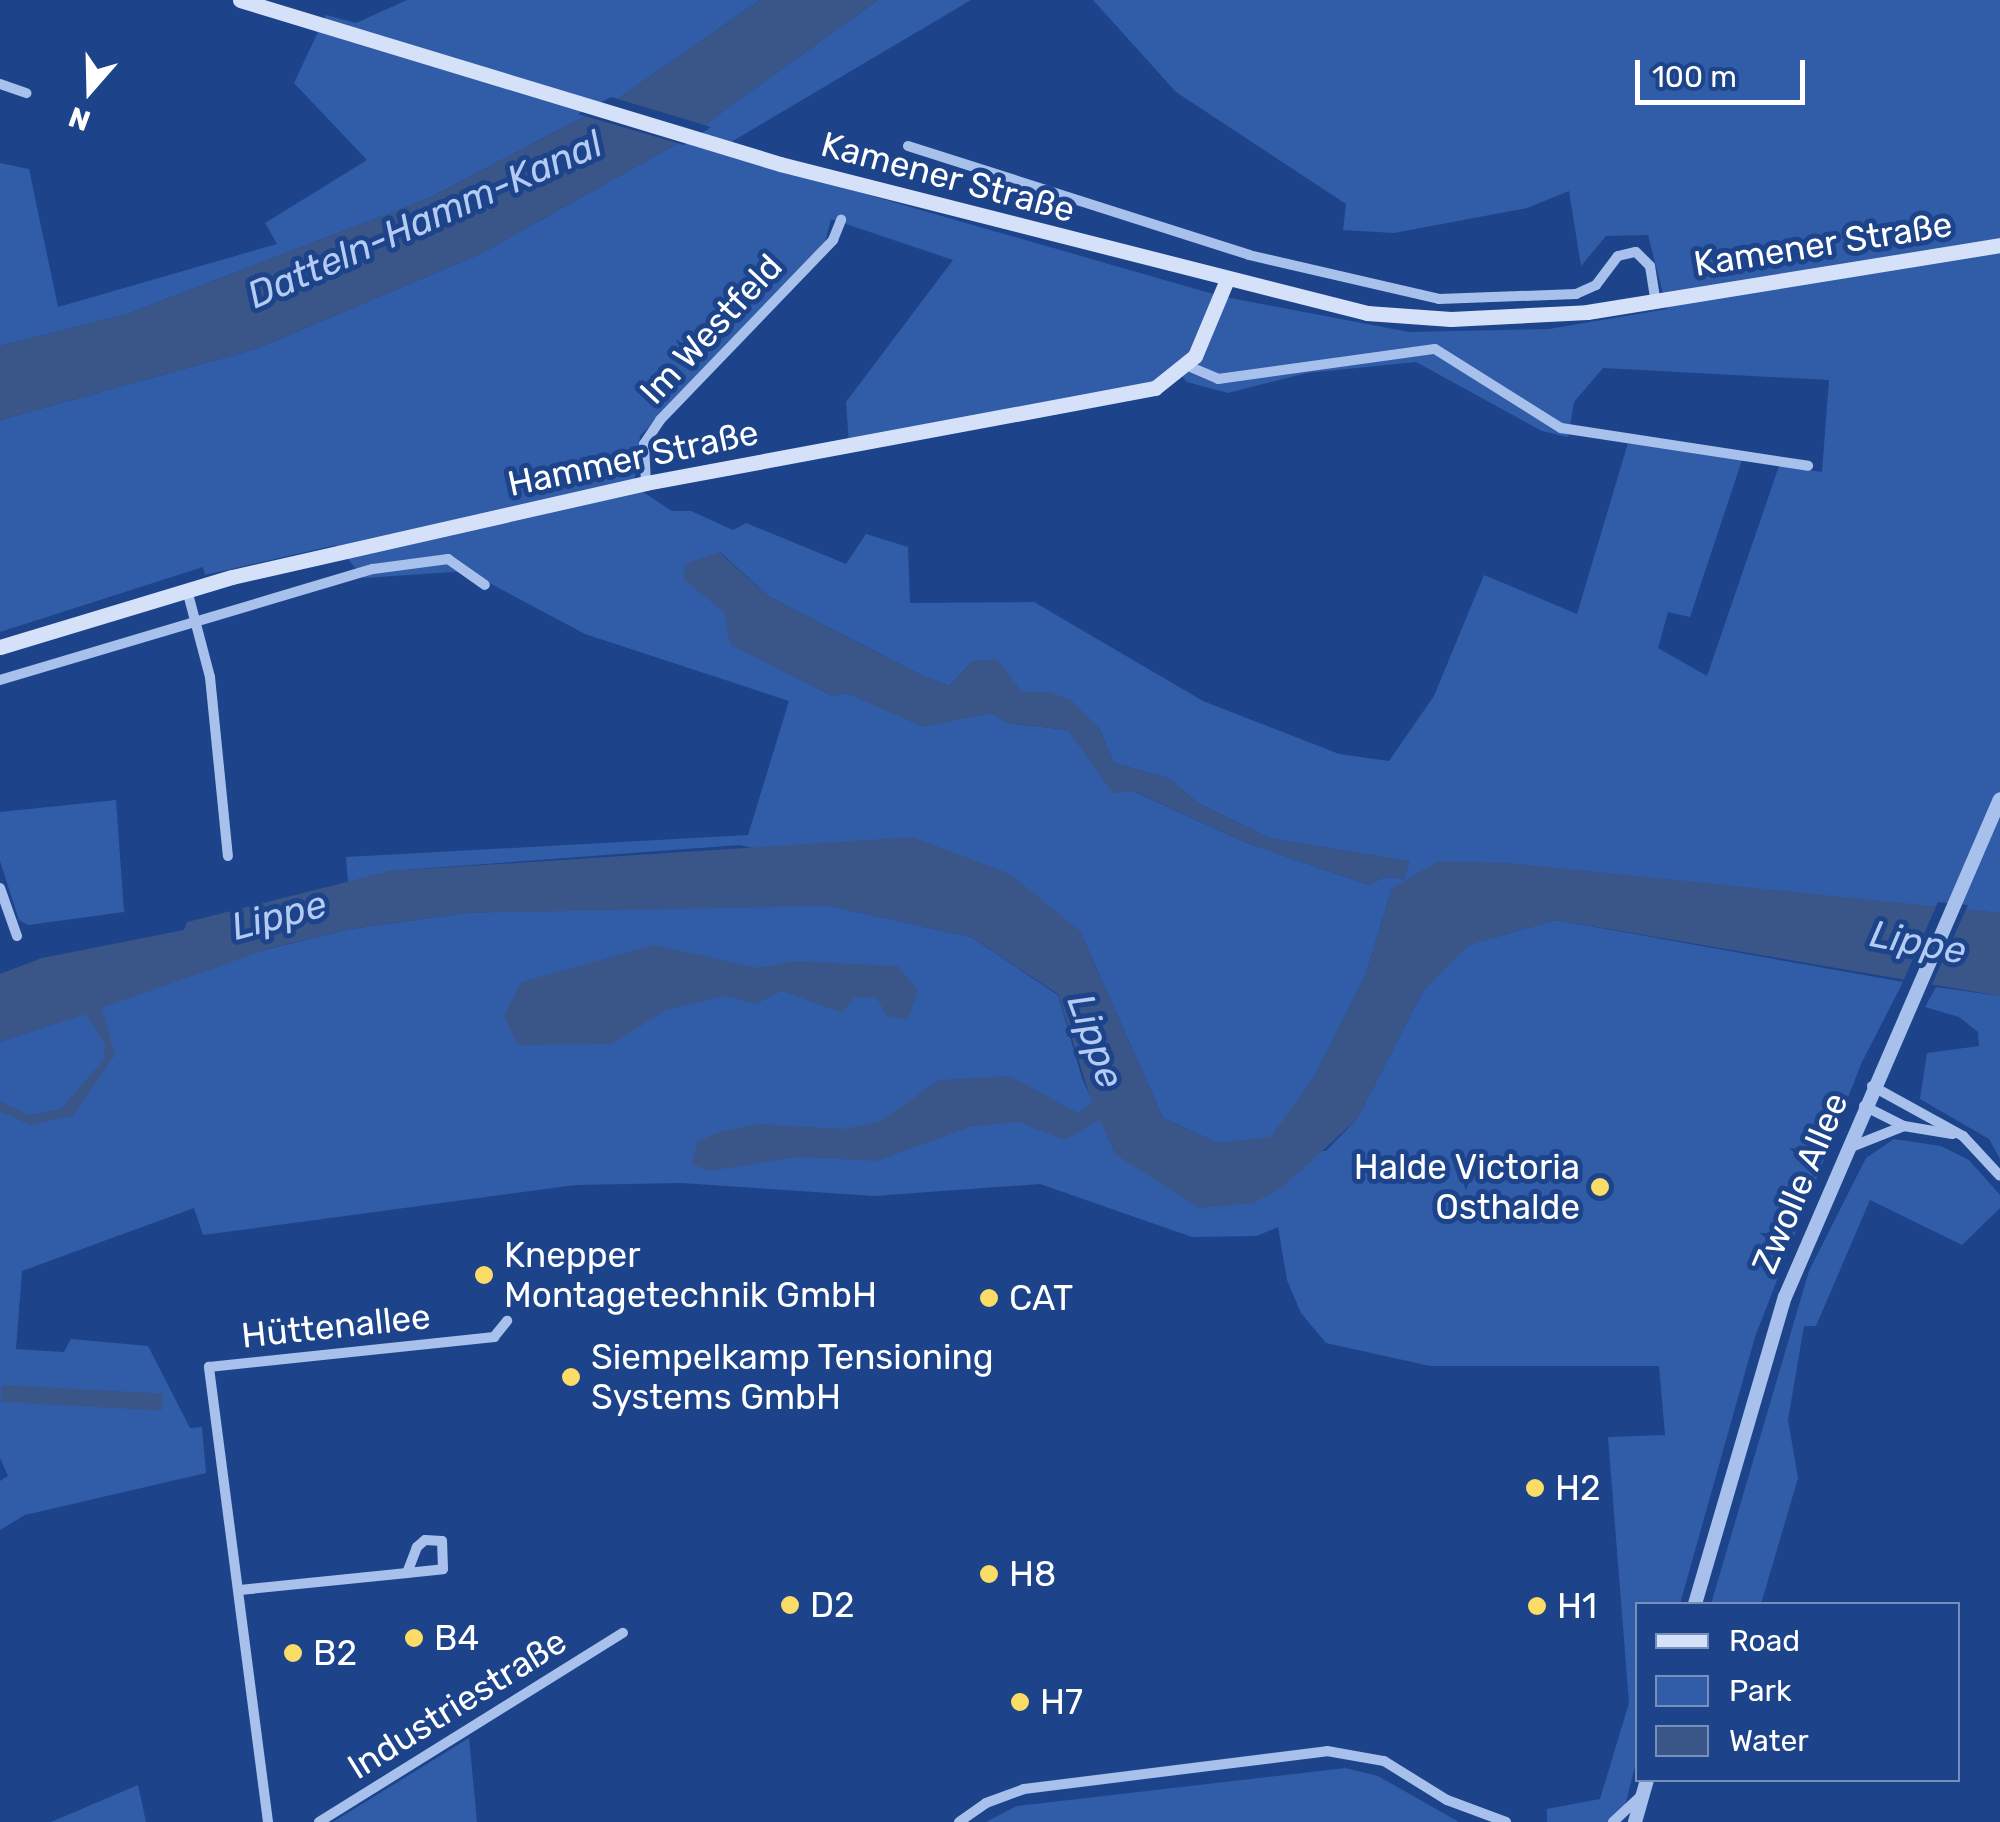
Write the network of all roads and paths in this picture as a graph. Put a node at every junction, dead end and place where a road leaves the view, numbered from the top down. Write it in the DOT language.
graph roads {
  1 [pos="240,0"];
  2 [pos="0,84"];
  3 [pos="26,93"];
  4 [pos="908,146"];
  5 [pos="842,220"];
  6 [pos="2000,245"];
  7 [pos="1226,282"];
  8 [pos="1656,302"];
  9 [pos="1188,366"];
  10 [pos="1808,466"];
  11 [pos="646,483"];
  12 [pos="485,584"];
  13 [pos="187,590"];
  14 [pos="197,622"];
  15 [pos="0,647"];
  16 [pos="0,680"];
  17 [pos="2000,798"];
  18 [pos="228,856"];
  19 [pos="0,888"];
  20 [pos="17,936"];
  21 [pos="1872,1086"];
  22 [pos="1864,1106"];
  23 [pos="1904,1126"];
  24 [pos="1962,1136"];
  25 [pos="1846,1150"];
  26 [pos="2000,1176"];
  27 [pos="507,1321"];
  28 [pos="407,1574"];
  29 [pos="240,1590"];
  30 [pos="1697,1602"];
  31 [pos="623,1634"];
  32 [pos="1646,1782"];
  33 [pos="1642,1796"];
  34 [pos="268,1822"];
  35 [pos="319,1822"];
  36 [pos="959,1822"];
  37 [pos="1506,1822"];
  38 [pos="1612,1822"];
  39 [pos="1635,1822"];
  1 -- 7 [label="main road, Kamener Straße"];
  2 -- 3 [label="street"];
  4 -- 8 [label="street, Kamener Straße"];
  5 -- 11 [label="street, Im Westfeld"];
  6 -- 8 [label="main road, Kamener Straße"];
  7 -- 8 [label="main road, Kamener Straße"];
  7 -- 9 [label="main road"];
  9 -- 10 [label="street"];
  9 -- 11 [label="main road, Hammer Straße"];
  11 -- 13 [label="main road, Hammer Straße"];
  12 -- 14 [label="street"];
  13 -- 14 [label="street"];
  13 -- 15 [label="main road, Hammer Straße"];
  14 -- 16 [label="street"];
  14 -- 18 [label="street"];
  17 -- 21 [label="street, Zwolle Allee"];
  19 -- 20 [label="street"];
  21 -- 22 [label="street, Zwolle Allee"];
  21 -- 24 [label="street"];
  22 -- 23 [label="street"];
  22 -- 25 [label="street, Zwolle Allee"];
  23 -- 24 [label="street"];
  23 -- 25 [label="street"];
  24 -- 26 [label="street"];
  25 -- 30 [label="street, Zwolle Allee"];
  27 -- 29 [label="street, Hüttenallee"];
  28 -- 29 [label="street"];
  29 -- 34 [label="street, Hüttenallee"];
  31 -- 35 [label="street, Industriestraße"];
  32 -- 33 [label="street"];
  33 -- 38 [label="street"];
  33 -- 39 [label="street"];
  36 -- 37 [label="street"];
}
